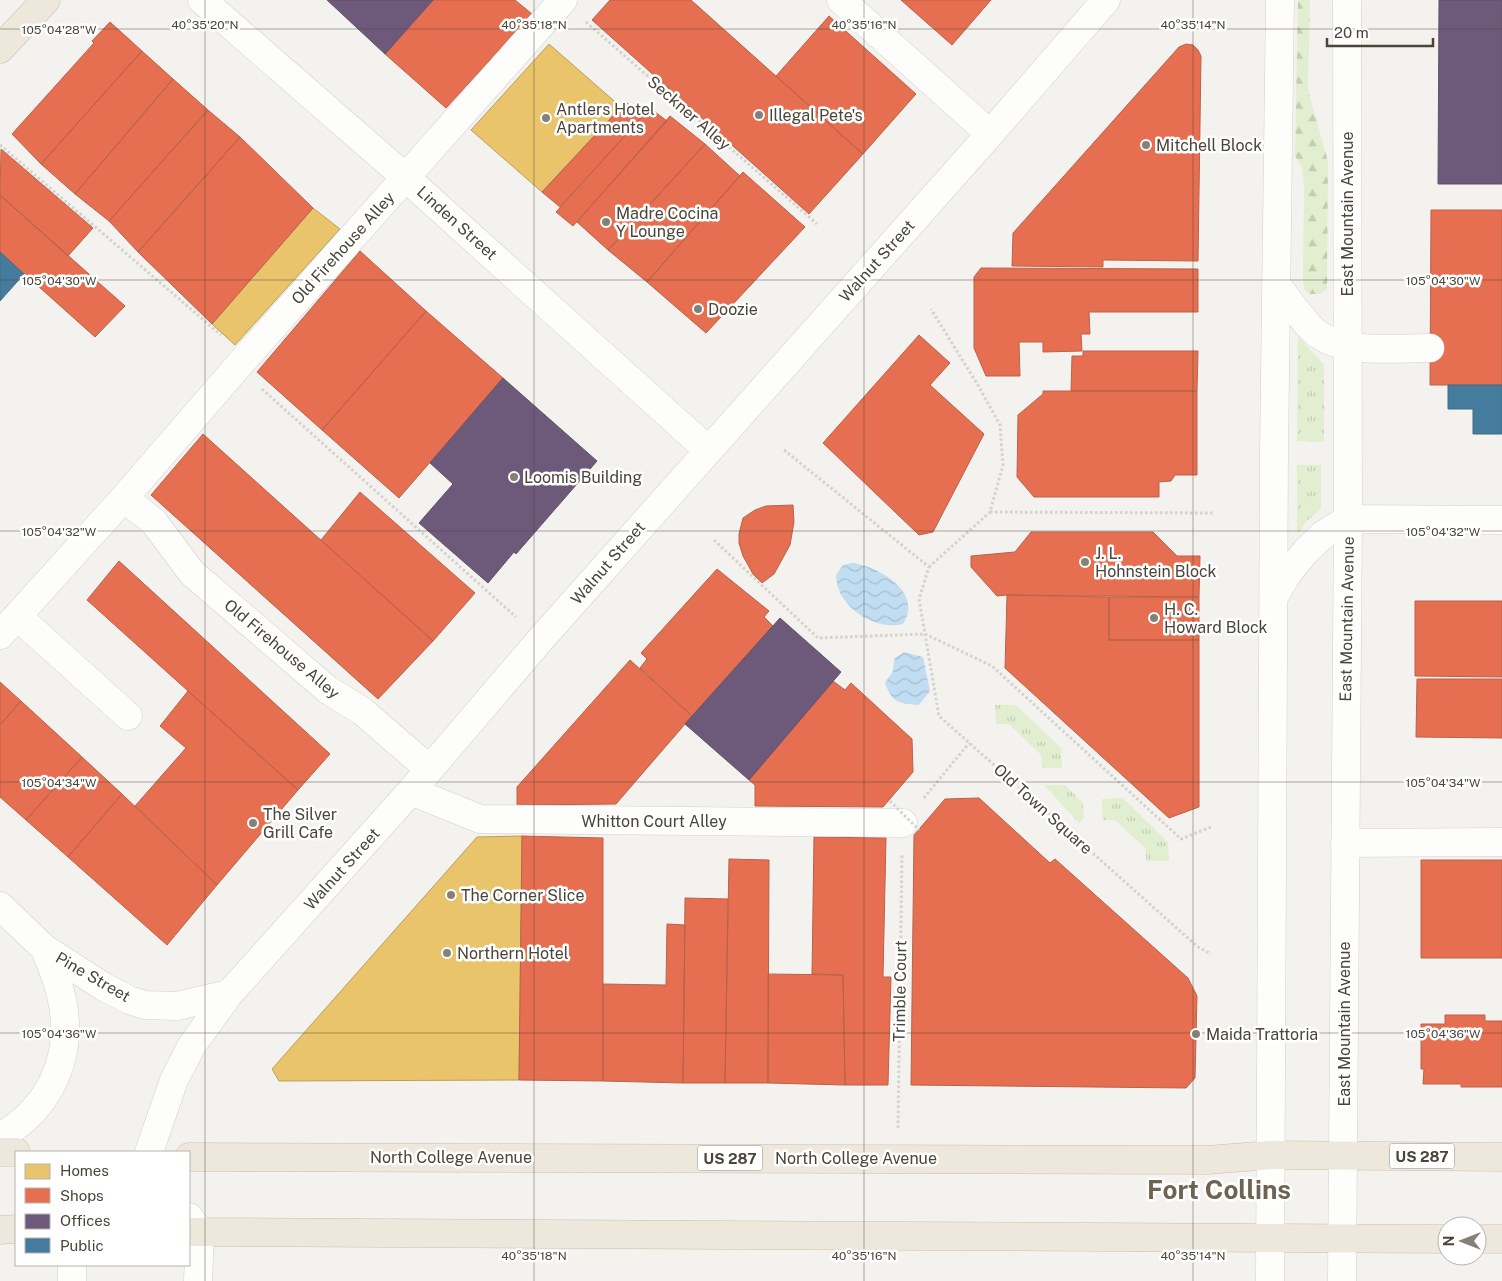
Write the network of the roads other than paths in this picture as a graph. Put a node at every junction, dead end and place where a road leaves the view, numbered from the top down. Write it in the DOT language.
graph roads {
  1 [pos="46,0"];
  2 [pos="202,0"];
  3 [pos="562,0"];
  4 [pos="841,0"];
  5 [pos="1106,0"];
  6 [pos="1280,0"];
  7 [pos="1347,0"];
  8 [pos="0,49"];
  9 [pos="990,134"];
  10 [pos="406,177"];
  11 [pos="1276,284"];
  12 [pos="1348,347"];
  13 [pos="1430,348"];
  14 [pos="708,450"];
  15 [pos="124,498"];
  16 [pos="1348,519"];
  17 [pos="1502,520"];
  18 [pos="1274,597"];
  19 [pos="9,625"];
  20 [pos="128,716"];
  21 [pos="429,769"];
  22 [pos="411,791"];
  23 [pos="905,817"];
  24 [pos="1502,842"];
  25 [pos="1345,843"];
  26 [pos="0,906"];
  27 [pos="45,948"];
  28 [pos="230,994"];
  29 [pos="0,1137"];
  30 [pos="149,1151"];
  31 [pos="0,1152"];
  32 [pos="15,1152"];
  33 [pos="1271,1154"];
  34 [pos="1343,1156"];
  35 [pos="190,1157"];
  36 [pos="1502,1158"];
  37 [pos="192,1227"];
  38 [pos="15,1229"];
  39 [pos="0,1230"];
  40 [pos="1270,1238"];
  41 [pos="1342,1239"];
  42 [pos="1437,1239"];
  43 [pos="1487,1239"];
  44 [pos="1502,1239"];
  45 [pos="72,1266"];
  46 [pos="72,1281"];
  47 [pos="198,1281"];
  48 [pos="1270,1281"];
  49 [pos="1342,1281"];
  1 -- 8 [label="highway"];
  2 -- 10 [label="street, Linden Street"];
  3 -- 10 [label="street, Old Firehouse Alley"];
  4 -- 9 [label="street"];
  5 -- 9 [label="street, Walnut Street"];
  6 -- 11 [label="street"];
  7 -- 12 [label="street, East Mountain Avenue"];
  9 -- 14 [label="street, Walnut Street"];
  10 -- 14 [label="street, Linden Street"];
  10 -- 15 [label="street, Old Firehouse Alley"];
  11 -- 12 [label="street"];
  11 -- 18 [label="street"];
  12 -- 13 [label="street"];
  12 -- 16 [label="street, East Mountain Avenue"];
  14 -- 21 [label="street, Walnut Street"];
  15 -- 19 [label="street, Old Firehouse Alley"];
  15 -- 21 [label="street, Old Firehouse Alley"];
  16 -- 17 [label="street"];
  16 -- 18 [label="street"];
  16 -- 25 [label="street, East Mountain Avenue"];
  18 -- 33 [label="street"];
  19 -- 20 [label="street"];
  21 -- 22 [label="street, Walnut Street"];
  22 -- 23 [label="street, Whitton Court Alley"];
  22 -- 28 [label="street, Walnut Street"];
  24 -- 25 [label="street"];
  25 -- 34 [label="street, East Mountain Avenue"];
  26 -- 27 [label="street, Pine Street"];
  27 -- 28 [label="street, Pine Street"];
  27 -- 29 [label="street, Pine Street"];
  28 -- 30 [label="street, Walnut Street"];
  31 -- 32 [label="highway"];
  33 -- 34 [label="highway, North College Avenue / US 287"];
  33 -- 35 [label="highway, North College Avenue / US 287"];
  33 -- 40 [label="street"];
  34 -- 36 [label="highway, US 287"];
  34 -- 41 [label="street, East Mountain Avenue"];
  37 -- 40 [label="highway"];
  37 -- 47 [label="street"];
  38 -- 39 [label="highway"];
  40 -- 41 [label="highway"];
  40 -- 48 [label="street"];
  41 -- 42 [label="highway"];
  41 -- 49 [label="street, East Mountain Avenue"];
  43 -- 44 [label="highway"];
  45 -- 46 [label="street"];
}
